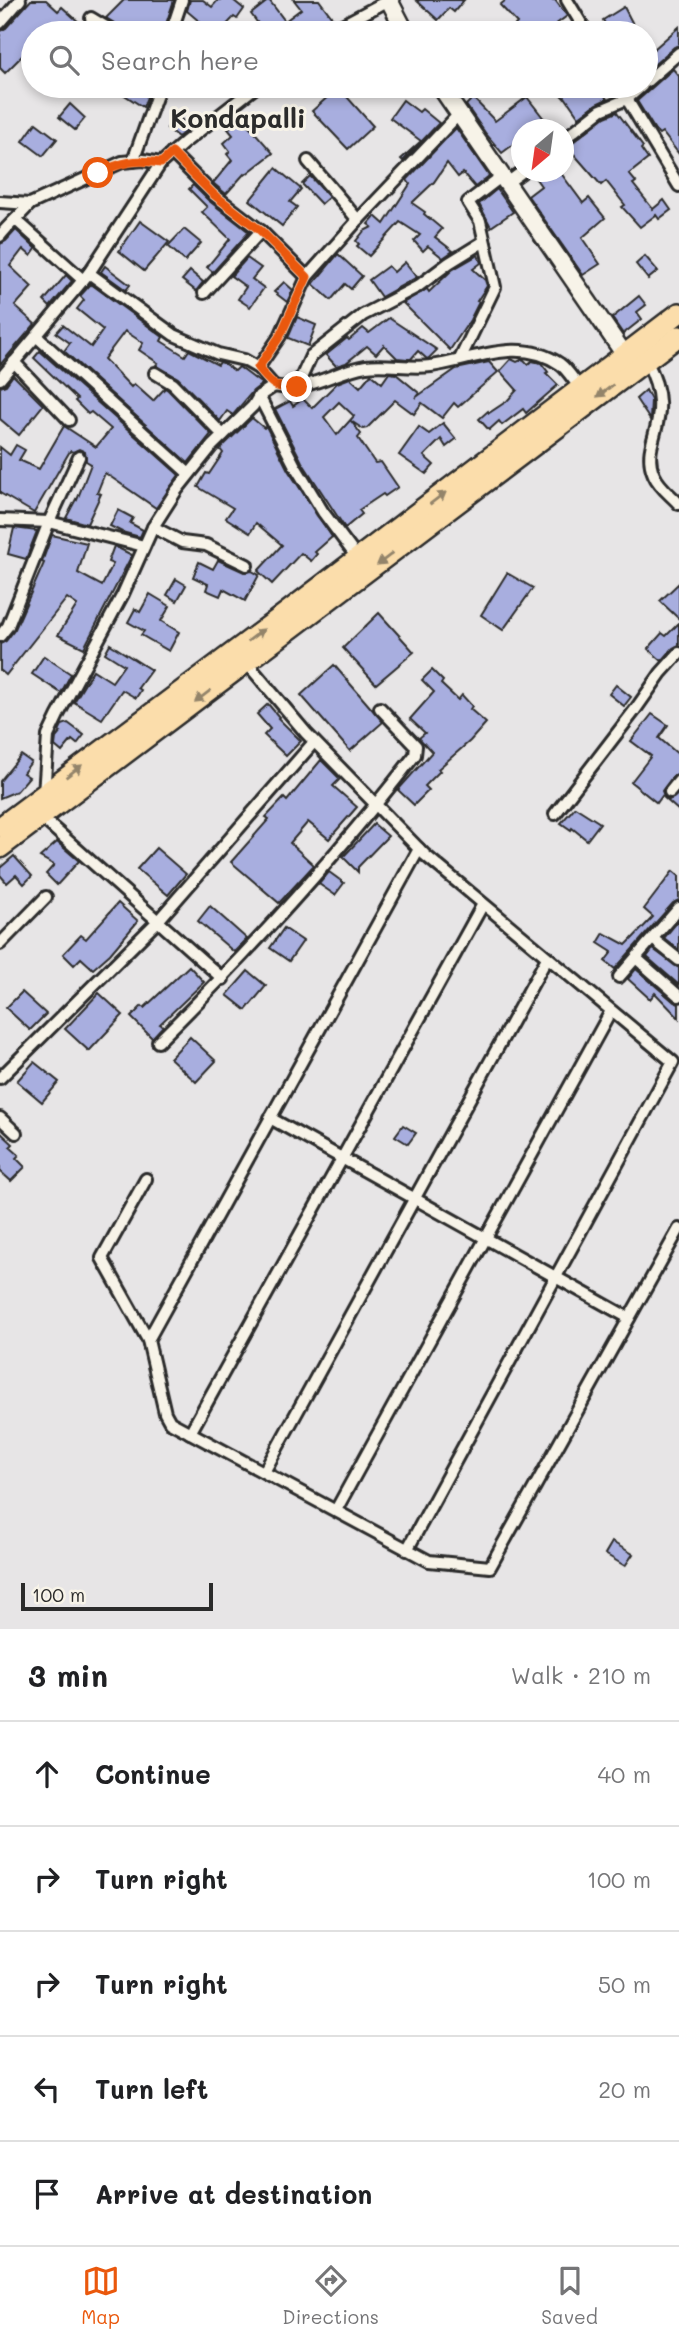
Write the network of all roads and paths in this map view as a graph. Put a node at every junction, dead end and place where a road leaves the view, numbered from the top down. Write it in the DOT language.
graph roads {
  1 [pos="20,0"];
  2 [pos="182,0"];
  3 [pos="389,0"];
  4 [pos="567,0"];
  5 [pos="91,18"];
  6 [pos="96,21"];
  7 [pos="175,21"];
  8 [pos="350,21"];
  9 [pos="400,21"];
  10 [pos="580,21"];
  11 [pos="0,23"];
  12 [pos="679,53"];
  13 [pos="658,72"];
  14 [pos="156,98"];
  15 [pos="242,98"];
  16 [pos="448,98"];
  17 [pos="627,99"];
  18 [pos="459,114"];
  19 [pos="574,131"];
  20 [pos="172,153"];
  21 [pos="133,161"];
  22 [pos="307,161"];
  23 [pos="161,163"];
  24 [pos="511,177"];
  25 [pos="505,180"];
  26 [pos="679,186"];
  27 [pos="0,202"];
  28 [pos="30,204"];
  29 [pos="16,220"];
  30 [pos="358,220"];
  31 [pos="261,231"];
  32 [pos="0,236"];
  33 [pos="484,242"];
  34 [pos="86,276"];
  35 [pos="307,277"];
  36 [pos="204,293"];
  37 [pos="679,313"];
  38 [pos="36,336"];
  39 [pos="679,336"];
  40 [pos="460,359"];
  41 [pos="635,361"];
  42 [pos="14,362"];
  43 [pos="258,368"];
  44 [pos="155,373"];
  45 [pos="0,379"];
  46 [pos="274,386"];
  47 [pos="297,387"];
  48 [pos="580,389"];
  49 [pos="259,397"];
  50 [pos="69,420"];
  51 [pos="223,435"];
  52 [pos="79,457"];
  53 [pos="188,473"];
  54 [pos="679,504"];
  55 [pos="0,520"];
  56 [pos="49,522"];
  57 [pos="153,527"];
  58 [pos="144,546"];
  59 [pos="358,559"];
  60 [pos="247,565"];
  61 [pos="0,636"];
  62 [pos="679,653"];
  63 [pos="247,663"];
  64 [pos="380,708"];
  65 [pos="314,742"];
  66 [pos="679,781"];
  67 [pos="670,792"];
  68 [pos="44,794"];
  69 [pos="377,805"];
  70 [pos="555,814"];
  71 [pos="41,817"];
  72 [pos="0,827"];
  73 [pos="0,848"];
  74 [pos="419,849"];
  75 [pos="46,897"];
  76 [pos="483,904"];
  77 [pos="679,908"];
  78 [pos="157,922"];
  79 [pos="653,939"];
  80 [pos="0,944"];
  81 [pos="547,958"];
  82 [pos="636,958"];
  83 [pos="679,960"];
  84 [pos="619,977"];
  85 [pos="223,979"];
  86 [pos="679,996"];
  87 [pos="611,1011"];
  88 [pos="158,1042"];
  89 [pos="0,1077"];
  90 [pos="0,1118"];
  91 [pos="270,1118"];
  92 [pos="16,1133"];
  93 [pos="342,1159"];
  94 [pos="146,1179"];
  95 [pos="415,1199"];
  96 [pos="679,1229"];
  97 [pos="485,1238"];
  98 [pos="556,1277"];
  99 [pos="629,1318"];
  100 [pos="148,1339"];
  101 [pos="190,1433"];
  102 [pos="264,1472"];
  103 [pos="336,1510"];
  104 [pos="407,1550"];
  1 -- 11 [label="street"];
  2 -- 7 [label="street"];
  3 -- 8 [label="street"];
  3 -- 9 [label="street"];
  4 -- 10 [label="street"];
  5 -- 6 [label="street"];
  12 -- 13 [label="street"];
  14 -- 21 [label="street"];
  15 -- 20 [label="street"];
  16 -- 18 [label="street"];
  17 -- 19 [label="street"];
  17 -- 26 [label="street"];
  18 -- 25 [label="street"];
  18 -- 30 [label="street"];
  20 -- 23 [label="street"];
  20 -- 31 [label="street"];
  21 -- 23 [label="street"];
  21 -- 28 [label="street"];
  22 -- 30 [label="street"];
  23 -- 34 [label="street"];
  24 -- 25 [label="street"];
  25 -- 33 [label="street"];
  25 -- 41 [label="street"];
  27 -- 28 [label="street"];
  28 -- 29 [label="street"];
  29 -- 32 [label="street"];
  29 -- 34 [label="street"];
  30 -- 35 [label="street"];
  31 -- 35 [label="street"];
  31 -- 36 [label="street"];
  33 -- 40 [label="street"];
  33 -- 47 [label="street"];
  34 -- 38 [label="street"];
  34 -- 43 [label="street"];
  35 -- 43 [label="street"];
  37 -- 41 [label="highway"];
  38 -- 42 [label="street"];
  38 -- 53 [label="street"];
  39 -- 41 [label="highway"];
  40 -- 47 [label="street"];
  40 -- 48 [label="street"];
  41 -- 48 [label="highway"];
  41 -- 54 [label="street"];
  41 -- 63 [label="highway, one-way"];
  42 -- 45 [label="street"];
  42 -- 50 [label="street"];
  43 -- 46 [label="street"];
  44 -- 51 [label="street"];
  46 -- 47 [label="street"];
  46 -- 49 [label="street"];
  59 -- 48 [label="highway, one-way"];
  49 -- 51 [label="street"];
  49 -- 59 [label="street"];
  51 -- 53 [label="street"];
  52 -- 56 [label="street"];
  53 -- 57 [label="street"];
  55 -- 56 [label="street"];
  56 -- 58 [label="street"];
  56 -- 61 [label="street"];
  57 -- 58 [label="street"];
  57 -- 60 [label="street"];
  58 -- 68 [label="street"];
  68 -- 59 [label="highway, one-way"];
  62 -- 70 [label="street"];
  63 -- 65 [label="street"];
  63 -- 71 [label="highway, one-way"];
  64 -- 69 [label="street"];
  65 -- 69 [label="street"];
  65 -- 78 [label="street"];
  66 -- 67 [label="street"];
  68 -- 72 [label="highway"];
  69 -- 74 [label="street"];
  69 -- 85 [label="street"];
  71 -- 73 [label="highway"];
  71 -- 78 [label="street"];
  74 -- 76 [label="street"];
  74 -- 91 [label="street"];
  75 -- 80 [label="street"];
  76 -- 81 [label="street"];
  76 -- 93 [label="street"];
  77 -- 79 [label="street"];
  78 -- 85 [label="street"];
  78 -- 89 [label="street"];
  79 -- 82 [label="street"];
  79 -- 83 [label="street"];
  81 -- 87 [label="street"];
  81 -- 95 [label="street"];
  82 -- 84 [label="street"];
  82 -- 86 [label="street"];
  85 -- 88 [label="street"];
  87 -- 97 [label="street"];
  87 -- 98 [label="street"];
  90 -- 92 [label="street"];
  91 -- 93 [label="street"];
  91 -- 100 [label="street"];
  93 -- 95 [label="street"];
  93 -- 101 [label="street"];
  94 -- 100 [label="street"];
  95 -- 97 [label="street"];
  95 -- 102 [label="street"];
  96 -- 99 [label="street"];
  97 -- 98 [label="street"];
  97 -- 103 [label="street"];
  98 -- 99 [label="street"];
  98 -- 104 [label="street"];
  99 -- 104 [label="street"];
  100 -- 101 [label="street"];
  101 -- 102 [label="street"];
  102 -- 103 [label="street"];
  103 -- 104 [label="street"];
}
